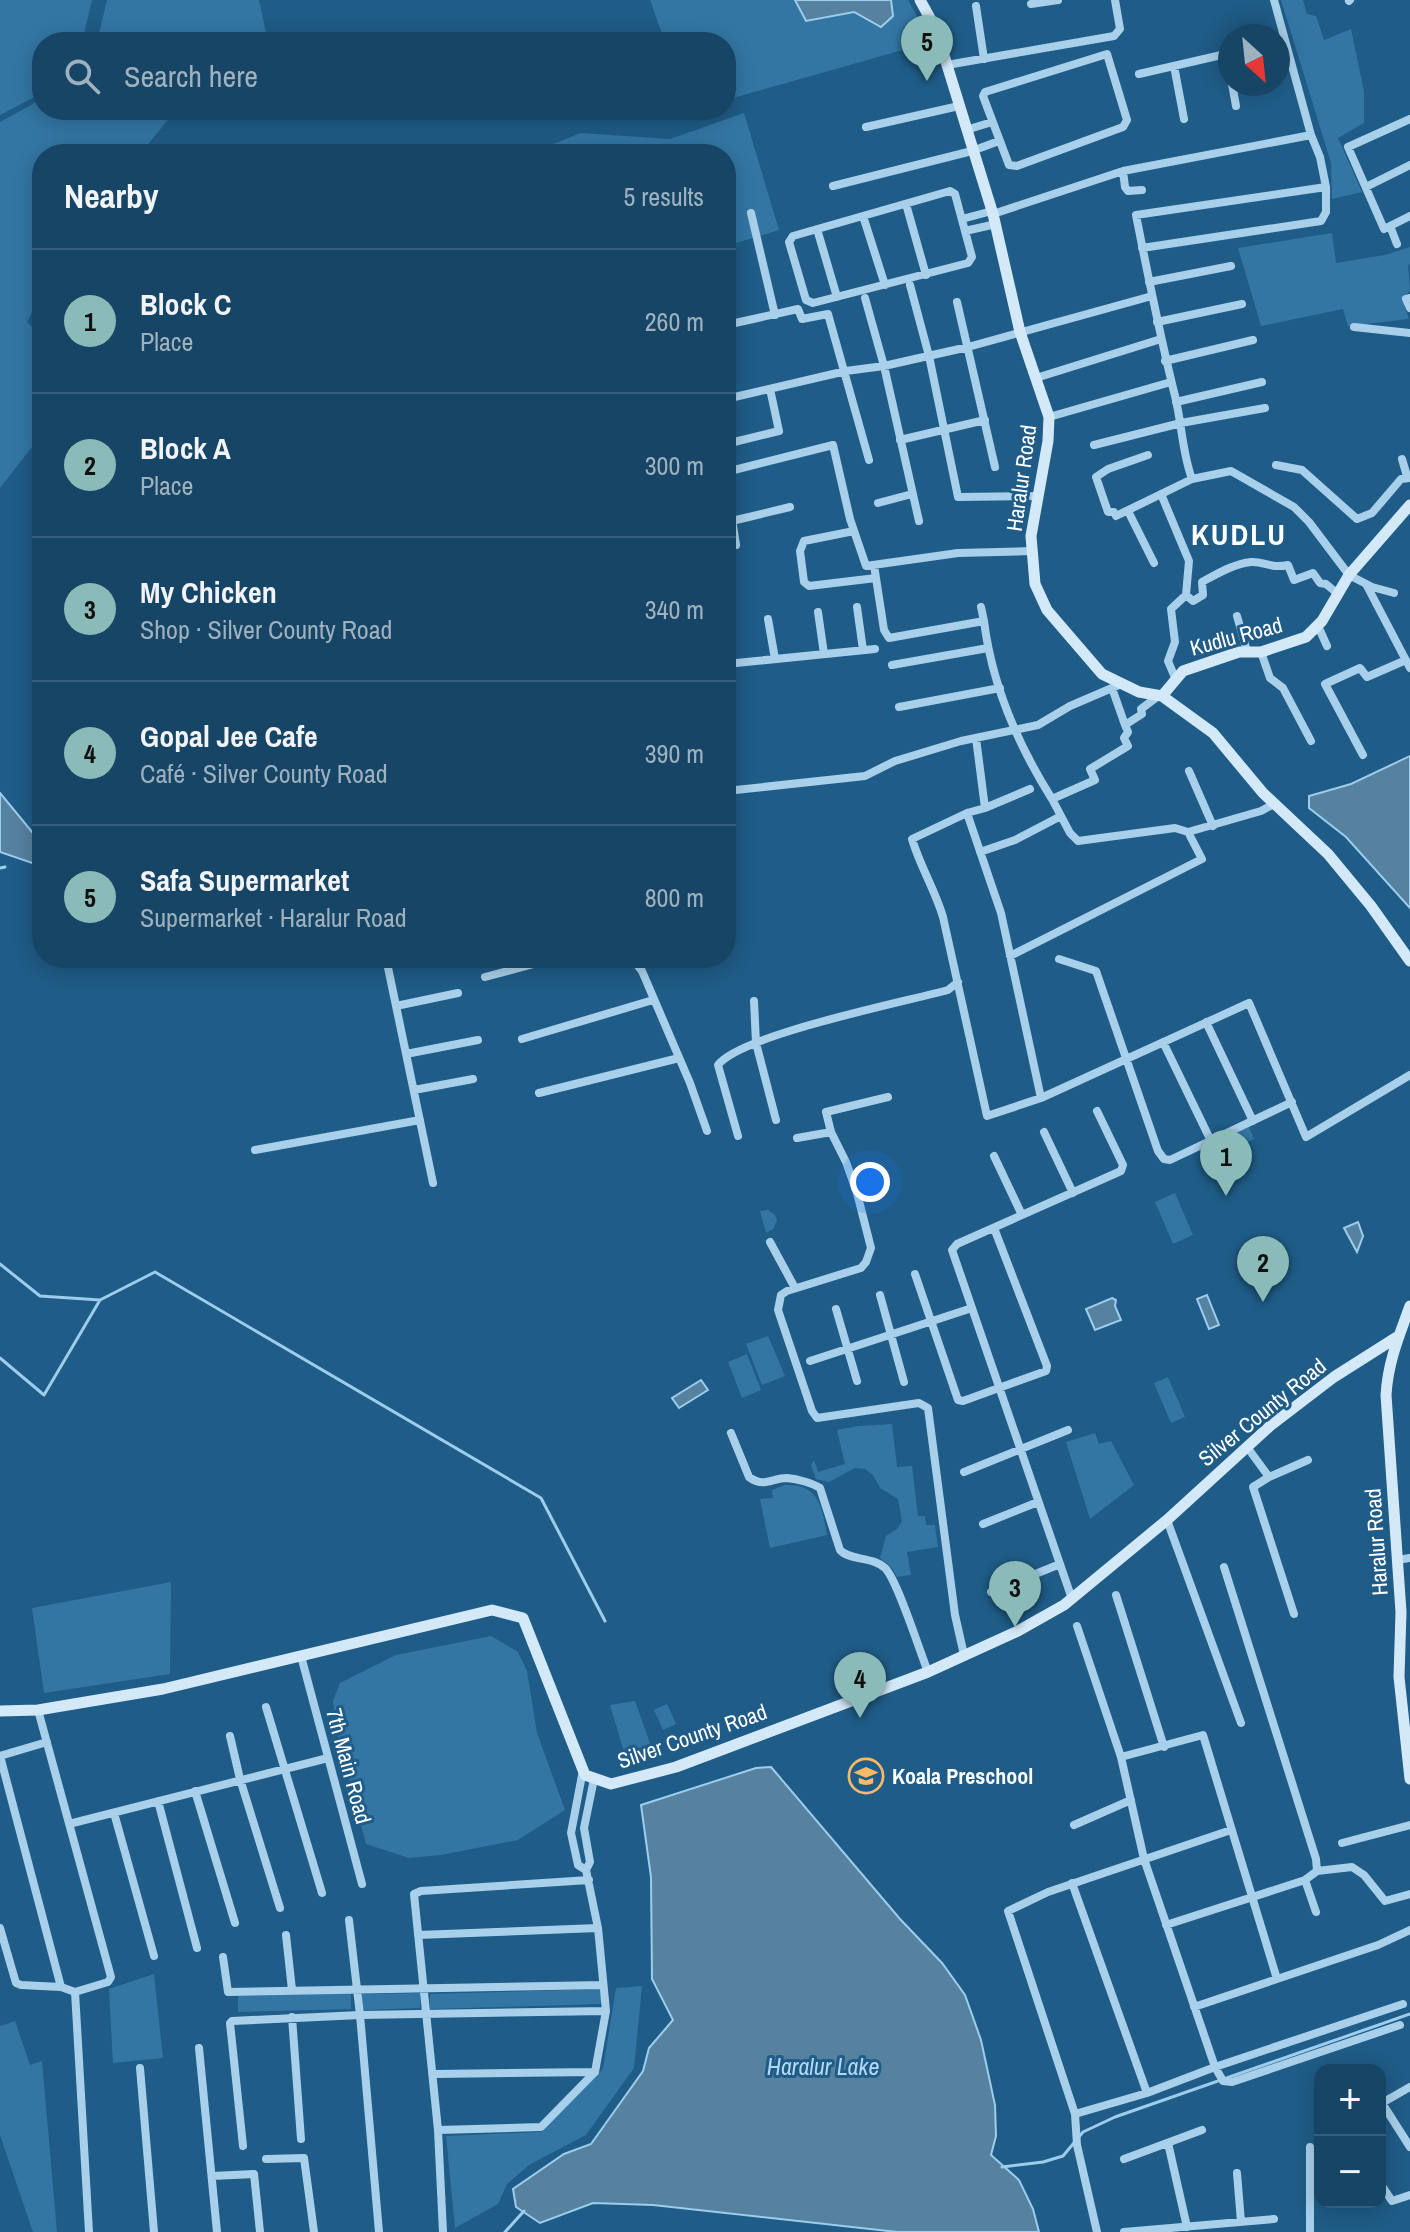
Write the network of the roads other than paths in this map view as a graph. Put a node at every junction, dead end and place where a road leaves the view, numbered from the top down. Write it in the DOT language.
graph roads {
  1 [pos="920,0"];
  2 [pos="1058,0"];
  3 [pos="1115,0"];
  4 [pos="1274,0"];
  5 [pos="1031,4"];
  6 [pos="976,6"];
  7 [pos="1278,24"];
  8 [pos="1218,55"];
  9 [pos="984,59"];
  10 [pos="947,65"];
  11 [pos="1174,66"];
  12 [pos="1290,68"];
  13 [pos="1139,74"];
  14 [pos="1234,96"];
  15 [pos="959,106"];
  16 [pos="1236,106"];
  17 [pos="1184,119"];
  18 [pos="1410,119"];
  19 [pos="992,122"];
  20 [pos="866,127"];
  21 [pos="966,130"];
  22 [pos="1311,135"];
  23 [pos="999,141"];
  24 [pos="972,151"];
  25 [pos="1410,165"];
  26 [pos="1123,171"];
  27 [pos="833,186"];
  28 [pos="1326,187"];
  29 [pos="1366,187"];
  30 [pos="1142,190"];
  31 [pos="906,204"];
  32 [pos="751,213"];
  33 [pos="863,216"];
  34 [pos="1410,216"];
  35 [pos="994,217"];
  36 [pos="962,219"];
  37 [pos="1390,226"];
  38 [pos="817,229"];
  39 [pos="965,231"];
  40 [pos="1397,244"];
  41 [pos="1142,248"];
  42 [pos="1231,266"];
  43 [pos="926,275"];
  44 [pos="1149,282"];
  45 [pos="885,285"];
  46 [pos="910,285"];
  47 [pos="1152,296"];
  48 [pos="837,297"];
  49 [pos="865,298"];
  50 [pos="1410,298"];
  51 [pos="957,302"];
  52 [pos="1242,304"];
  53 [pos="1410,308"];
  54 [pos="775,315"];
  55 [pos="1157,322"];
  56 [pos="736,323"];
  57 [pos="1354,327"];
  58 [pos="1020,332"];
  59 [pos="1410,333"];
  60 [pos="1161,339"];
  61 [pos="1253,340"];
  62 [pos="968,347"];
  63 [pos="929,356"];
  64 [pos="1165,361"];
  65 [pos="884,366"];
  66 [pos="846,371"];
  67 [pos="1036,378"];
  68 [pos="1171,382"];
  69 [pos="1262,382"];
  70 [pos="770,389"];
  71 [pos="736,397"];
  72 [pos="1176,402"];
  73 [pos="1265,408"];
  74 [pos="1049,417"];
  75 [pos="985,420"];
  76 [pos="1181,423"];
  77 [pos="944,429"];
  78 [pos="900,440"];
  79 [pos="736,442"];
  80 [pos="1094,445"];
  81 [pos="1148,455"];
  82 [pos="1402,459"];
  83 [pos="869,460"];
  84 [pos="1276,465"];
  85 [pos="995,467"];
  86 [pos="736,469"];
  87 [pos="1409,477"];
  88 [pos="1192,479"];
  89 [pos="912,494"];
  90 [pos="1161,494"];
  91 [pos="1038,496"];
  92 [pos="878,503"];
  93 [pos="1410,505"];
  94 [pos="790,507"];
  95 [pos="1128,511"];
  96 [pos="736,520"];
  97 [pos="919,521"];
  98 [pos="854,531"];
  99 [pos="1032,551"];
  100 [pos="1154,563"];
  101 [pos="874,565"];
  102 [pos="1349,575"];
  103 [pos="876,578"];
  104 [pos="1366,584"];
  105 [pos="1394,593"];
  106 [pos="1338,594"];
  107 [pos="1186,595"];
  108 [pos="857,607"];
  109 [pos="981,607"];
  110 [pos="818,612"];
  111 [pos="1237,616"];
  112 [pos="768,619"];
  113 [pos="984,621"];
  114 [pos="1318,626"];
  115 [pos="1327,646"];
  116 [pos="988,648"];
  117 [pos="875,649"];
  118 [pos="863,650"];
  119 [pos="1247,651"];
  120 [pos="1261,652"];
  121 [pos="824,654"];
  122 [pos="775,659"];
  123 [pos="736,662"];
  124 [pos="1408,664"];
  125 [pos="892,665"];
  126 [pos="1176,680"];
  127 [pos="1116,686"];
  128 [pos="1000,688"];
  129 [pos="1159,696"];
  130 [pos="899,707"];
  131 [pos="1125,725"];
  132 [pos="1013,730"];
  133 [pos="976,738"];
  134 [pos="1311,741"];
  135 [pos="1363,755"];
  136 [pos="1189,771"];
  137 [pos="1030,789"];
  138 [pos="736,790"];
  139 [pos="1052,799"];
  140 [pos="1274,804"];
  141 [pos="985,808"];
  142 [pos="967,813"];
  143 [pos="1061,816"];
  144 [pos="1213,826"];
  145 [pos="1188,832"];
  146 [pos="980,852"];
  147 [pos="1010,956"];
  148 [pos="1059,959"];
  149 [pos="1410,961"];
  150 [pos="388,968"];
  151 [pos="519,968"];
  152 [pos="640,968"];
  153 [pos="485,977"];
  154 [pos="958,982"];
  155 [pos="458,993"];
  156 [pos="653,1000"];
  157 [pos="754,1001"];
  158 [pos="396,1006"];
  159 [pos="1206,1022"];
  160 [pos="522,1039"];
  161 [pos="478,1040"];
  162 [pos="1163,1042"];
  163 [pos="756,1043"];
  164 [pos="406,1054"];
  165 [pos="679,1058"];
  166 [pos="1126,1059"];
  167 [pos="1410,1075"];
  168 [pos="473,1079"];
  169 [pos="414,1090"];
  170 [pos="539,1093"];
  171 [pos="888,1097"];
  172 [pos="1041,1098"];
  173 [pos="1292,1102"];
  174 [pos="1097,1111"];
  175 [pos="420,1120"];
  176 [pos="776,1120"];
  177 [pos="1253,1121"];
  178 [pos="707,1131"];
  179 [pos="831,1132"];
  180 [pos="1044,1132"];
  181 [pos="738,1136"];
  182 [pos="797,1138"];
  183 [pos="1211,1141"];
  184 [pos="255,1150"];
  185 [pos="994,1156"];
  186 [pos="433,1183"];
  187 [pos="1073,1193"];
  188 [pos="1022,1215"];
  189 [pos="994,1228"];
  190 [pos="770,1242"];
  191 [pos="915,1274"];
  192 [pos="795,1288"];
  193 [pos="880,1295"];
  194 [pos="972,1308"];
  195 [pos="1410,1308"];
  196 [pos="836,1309"];
  197 [pos="931,1321"];
  198 [pos="891,1334"];
  199 [pos="1397,1337"];
  200 [pos="847,1348"];
  201 [pos="810,1361"];
  202 [pos="857,1381"];
  203 [pos="904,1382"];
  204 [pos="999,1389"];
  205 [pos="1068,1430"];
  206 [pos="731,1433"];
  207 [pos="1247,1447"];
  208 [pos="1020,1450"];
  209 [pos="1308,1460"];
  210 [pos="964,1472"];
  211 [pos="1269,1477"];
  212 [pos="1038,1502"];
  213 [pos="1167,1520"];
  214 [pos="983,1524"];
  215 [pos="1410,1558"];
  216 [pos="1397,1560"];
  217 [pos="1060,1564"];
  218 [pos="1224,1567"];
  219 [pos="991,1592"];
  220 [pos="1116,1595"];
  221 [pos="1072,1599"];
  222 [pos="1294,1614"];
  223 [pos="1077,1626"];
  224 [pos="964,1655"];
  225 [pos="301,1656"];
  226 [pos="928,1672"];
  227 [pos="266,1707"];
  228 [pos="38,1710"];
  229 [pos="0,1711"];
  230 [pos="1241,1723"];
  231 [pos="230,1736"];
  232 [pos="47,1742"];
  233 [pos="1164,1747"];
  234 [pos="0,1756"];
  235 [pos="1121,1757"];
  236 [pos="328,1758"];
  237 [pos="283,1768"];
  238 [pos="583,1769"];
  239 [pos="240,1779"];
  240 [pos="594,1779"];
  241 [pos="1410,1779"];
  242 [pos="195,1791"];
  243 [pos="1131,1800"];
  244 [pos="158,1801"];
  245 [pos="114,1813"];
  246 [pos="69,1824"];
  247 [pos="1074,1825"];
  248 [pos="1410,1825"];
  249 [pos="1231,1830"];
  250 [pos="1342,1843"];
  251 [pos="1144,1859"];
  252 [pos="1317,1871"];
  253 [pos="587,1875"];
  254 [pos="1305,1880"];
  255 [pos="1072,1883"];
  256 [pos="362,1884"];
  257 [pos="322,1893"];
  258 [pos="1410,1894"];
  259 [pos="1253,1896"];
  260 [pos="280,1908"];
  261 [pos="1316,1912"];
  262 [pos="349,1920"];
  263 [pos="235,1923"];
  264 [pos="1166,1925"];
  265 [pos="0,1928"];
  266 [pos="598,1928"];
  267 [pos="1410,1930"];
  268 [pos="286,1935"];
  269 [pos="418,1935"];
  270 [pos="197,1948"];
  271 [pos="154,1956"];
  272 [pos="223,1957"];
  273 [pos="1277,1979"];
  274 [pos="603,1985"];
  275 [pos="61,1987"];
  276 [pos="356,1989"];
  277 [pos="422,1989"];
  278 [pos="292,1990"];
  279 [pos="75,1992"];
  280 [pos="1403,2004"];
  281 [pos="1194,2007"];
  282 [pos="606,2011"];
  283 [pos="426,2014"];
  284 [pos="360,2015"];
  285 [pos="292,2017"];
  286 [pos="1400,2025"];
  287 [pos="199,2048"];
  288 [pos="140,2068"];
  289 [pos="595,2072"];
  290 [pos="433,2074"];
  291 [pos="1220,2074"];
  292 [pos="1410,2087"];
  293 [pos="1147,2093"];
  294 [pos="1075,2114"];
  295 [pos="438,2130"];
  296 [pos="1202,2130"];
  297 [pos="301,2139"];
  298 [pos="1168,2143"];
  299 [pos="243,2146"];
  300 [pos="1310,2147"];
  301 [pos="1410,2147"];
  302 [pos="266,2159"];
  303 [pos="1124,2159"];
  304 [pos="1237,2173"];
  305 [pos="212,2176"];
  306 [pos="1386,2192"];
  307 [pos="1410,2195"];
  308 [pos="1274,2219"];
  309 [pos="1241,2222"];
  310 [pos="1187,2227"];
  311 [pos="89,2232"];
  312 [pos="154,2232"];
  313 [pos="217,2232"];
  314 [pos="260,2232"];
  315 [pos="314,2232"];
  316 [pos="379,2232"];
  317 [pos="443,2232"];
  318 [pos="1097,2232"];
  319 [pos="1124,2232"];
  320 [pos="1310,2232"];
  1 -- 10 [label="street, Haralur Road"];
  2 -- 5 [label="street"];
  3 -- 9 [label="street"];
  4 -- 7 [label="street"];
  6 -- 9 [label="street"];
  8 -- 11 [label="street"];
  9 -- 10 [label="street"];
  10 -- 15 [label="street, Haralur Road"];
  11 -- 13 [label="street"];
  11 -- 17 [label="street"];
  12 -- 22 [label="street"];
  14 -- 16 [label="street"];
  15 -- 20 [label="street"];
  15 -- 21 [label="street, Haralur Road"];
  18 -- 29 [label="street"];
  19 -- 21 [label="street"];
  19 -- 23 [label="street"];
  19 -- 23 [label="street"];
  21 -- 24 [label="street, Haralur Road"];
  22 -- 26 [label="street"];
  22 -- 28 [label="street"];
  23 -- 24 [label="street"];
  24 -- 27 [label="street"];
  24 -- 35 [label="street, Haralur Road"];
  25 -- 29 [label="street"];
  26 -- 30 [label="street"];
  26 -- 35 [label="street"];
  28 -- 41 [label="street"];
  28 -- 41 [label="street"];
  29 -- 37 [label="street"];
  31 -- 33 [label="street"];
  31 -- 36 [label="street"];
  31 -- 43 [label="street"];
  32 -- 54 [label="street"];
  33 -- 38 [label="street"];
  33 -- 45 [label="street"];
  34 -- 37 [label="street"];
  35 -- 36 [label="street"];
  35 -- 39 [label="street"];
  35 -- 58 [label="street, Haralur Road"];
  36 -- 39 [label="street"];
  37 -- 40 [label="street"];
  38 -- 48 [label="street"];
  38 -- 48 [label="street"];
  39 -- 43 [label="street"];
  41 -- 44 [label="street"];
  42 -- 44 [label="street"];
  43 -- 45 [label="street"];
  44 -- 47 [label="street"];
  45 -- 48 [label="street"];
  46 -- 63 [label="street"];
  47 -- 55 [label="street"];
  47 -- 58 [label="street"];
  49 -- 65 [label="street"];
  50 -- 53 [label="street"];
  51 -- 62 [label="street"];
  52 -- 55 [label="street"];
  54 -- 56 [label="street"];
  54 -- 66 [label="street"];
  55 -- 60 [label="street"];
  57 -- 59 [label="street"];
  58 -- 62 [label="street"];
  58 -- 67 [label="street, Haralur Road"];
  60 -- 64 [label="street"];
  60 -- 67 [label="street"];
  61 -- 64 [label="street"];
  62 -- 63 [label="street"];
  62 -- 75 [label="street"];
  63 -- 65 [label="street"];
  63 -- 77 [label="street"];
  64 -- 68 [label="street"];
  65 -- 66 [label="street"];
  65 -- 78 [label="street"];
  66 -- 70 [label="street"];
  66 -- 83 [label="street"];
  67 -- 74 [label="street, Haralur Road"];
  68 -- 72 [label="street"];
  68 -- 74 [label="street"];
  69 -- 72 [label="street"];
  70 -- 71 [label="street"];
  70 -- 79 [label="street"];
  72 -- 76 [label="street"];
  73 -- 76 [label="street"];
  74 -- 91 [label="street, Haralur Road"];
  75 -- 77 [label="street"];
  75 -- 85 [label="street"];
  76 -- 80 [label="street"];
  76 -- 88 [label="street"];
  77 -- 78 [label="street"];
  77 -- 91 [label="street"];
  78 -- 89 [label="street"];
  81 -- 95 [label="street"];
  82 -- 87 [label="street"];
  84 -- 87 [label="street"];
  86 -- 98 [label="street"];
  88 -- 90 [label="street"];
  88 -- 102 [label="street"];
  89 -- 92 [label="street"];
  89 -- 97 [label="street"];
  90 -- 95 [label="street"];
  90 -- 107 [label="street"];
  91 -- 99 [label="street, Haralur Road"];
  93 -- 102 [label="street, Kudlu Road"];
  94 -- 96 [label="street"];
  95 -- 100 [label="street"];
  98 -- 101 [label="street"];
  98 -- 103 [label="street"];
  99 -- 101 [label="street"];
  99 -- 127 [label="street, Haralur Road"];
  101 -- 103 [label="street"];
  102 -- 104 [label="street"];
  102 -- 106 [label="street, Kudlu Road"];
  103 -- 113 [label="street"];
  104 -- 105 [label="street"];
  104 -- 124 [label="street"];
  106 -- 107 [label="street"];
  106 -- 114 [label="street, Kudlu Road"];
  107 -- 126 [label="street"];
  108 -- 118 [label="street"];
  109 -- 113 [label="street"];
  110 -- 121 [label="street"];
  111 -- 119 [label="street"];
  112 -- 122 [label="street"];
  113 -- 116 [label="street"];
  114 -- 115 [label="street"];
  114 -- 120 [label="street, Kudlu Road"];
  116 -- 125 [label="street"];
  116 -- 128 [label="street"];
  117 -- 118 [label="street"];
  118 -- 121 [label="street"];
  119 -- 120 [label="street, Kudlu Road"];
  119 -- 126 [label="street, Kudlu Road"];
  120 -- 134 [label="street"];
  121 -- 122 [label="street"];
  122 -- 123 [label="street"];
  124 -- 135 [label="street"];
  126 -- 129 [label="street, Kudlu Road"];
  127 -- 129 [label="street, Haralur Road"];
  127 -- 131 [label="street"];
  127 -- 132 [label="street"];
  128 -- 130 [label="street"];
  128 -- 132 [label="street"];
  129 -- 131 [label="street"];
  129 -- 140 [label="street, Haralur Road"];
  131 -- 139 [label="street"];
  132 -- 133 [label="street"];
  132 -- 139 [label="street"];
  133 -- 138 [label="street"];
  133 -- 141 [label="street"];
  136 -- 144 [label="street"];
  137 -- 141 [label="street"];
  139 -- 143 [label="street"];
  140 -- 144 [label="street"];
  140 -- 149 [label="street, Haralur Road"];
  141 -- 142 [label="street"];
  142 -- 146 [label="street"];
  142 -- 154 [label="street"];
  143 -- 145 [label="street"];
  143 -- 146 [label="street"];
  144 -- 145 [label="street"];
  145 -- 147 [label="street"];
  146 -- 147 [label="street"];
  147 -- 172 [label="street"];
  148 -- 166 [label="street"];
  150 -- 158 [label="street"];
  151 -- 153 [label="street"];
  152 -- 156 [label="street"];
  154 -- 163 [label="street"];
  154 -- 172 [label="street"];
  155 -- 158 [label="street"];
  156 -- 160 [label="street"];
  156 -- 165 [label="street"];
  157 -- 163 [label="street"];
  158 -- 164 [label="street"];
  159 -- 162 [label="street"];
  159 -- 173 [label="street"];
  159 -- 177 [label="street"];
  161 -- 164 [label="street"];
  162 -- 166 [label="street"];
  162 -- 183 [label="street"];
  163 -- 176 [label="street"];
  163 -- 181 [label="street"];
  164 -- 169 [label="street"];
  165 -- 170 [label="street"];
  165 -- 178 [label="street"];
  166 -- 172 [label="street"];
  166 -- 183 [label="street"];
  167 -- 173 [label="street"];
  168 -- 169 [label="street"];
  169 -- 175 [label="street"];
  171 -- 179 [label="street"];
  173 -- 177 [label="street"];
  174 -- 187 [label="street"];
  175 -- 184 [label="street"];
  175 -- 186 [label="street"];
  177 -- 183 [label="street"];
  179 -- 182 [label="street"];
  179 -- 192 [label="street"];
  180 -- 187 [label="street"];
  185 -- 188 [label="street"];
  187 -- 188 [label="street"];
  188 -- 189 [label="street"];
  189 -- 194 [label="street"];
  189 -- 204 [label="street"];
  190 -- 192 [label="street"];
  191 -- 197 [label="street"];
  192 -- 224 [label="street"];
  193 -- 198 [label="street"];
  194 -- 197 [label="street"];
  194 -- 204 [label="street"];
  195 -- 199 [label="street, Haralur Road"];
  196 -- 200 [label="street"];
  197 -- 198 [label="street"];
  197 -- 204 [label="street"];
  198 -- 200 [label="street"];
  198 -- 203 [label="street"];
  199 -- 207 [label="street, Silver County Road"];
  199 -- 216 [label="street, Haralur Road"];
  200 -- 201 [label="street"];
  200 -- 202 [label="street"];
  204 -- 208 [label="street"];
  205 -- 208 [label="street"];
  206 -- 226 [label="street"];
  207 -- 211 [label="street"];
  207 -- 213 [label="street, Silver County Road"];
  208 -- 210 [label="street"];
  208 -- 212 [label="street"];
  209 -- 211 [label="street"];
  211 -- 222 [label="street"];
  212 -- 214 [label="street"];
  212 -- 217 [label="street"];
  213 -- 221 [label="street, Silver County Road"];
  213 -- 230 [label="street"];
  215 -- 216 [label="street"];
  216 -- 241 [label="street, Haralur Road"];
  217 -- 219 [label="street"];
  217 -- 221 [label="street"];
  218 -- 252 [label="street"];
  220 -- 233 [label="street"];
  221 -- 224 [label="street, Silver County Road"];
  223 -- 235 [label="street"];
  224 -- 226 [label="street, Silver County Road"];
  225 -- 228 [label="street, Silver County Road"];
  225 -- 236 [label="street, 7th Main Road"];
  225 -- 238 [label="street, Silver County Road"];
  226 -- 240 [label="street, Silver County Road"];
  227 -- 237 [label="street"];
  228 -- 229 [label="street, Silver County Road"];
  228 -- 232 [label="street"];
  231 -- 239 [label="street"];
  232 -- 234 [label="street"];
  232 -- 246 [label="street"];
  233 -- 235 [label="street"];
  233 -- 249 [label="street"];
  234 -- 275 [label="street"];
  235 -- 243 [label="street"];
  236 -- 237 [label="street"];
  236 -- 256 [label="street, 7th Main Road"];
  237 -- 239 [label="street"];
  237 -- 257 [label="street"];
  238 -- 240 [label="street, Silver County Road"];
  238 -- 253 [label="street"];
  239 -- 242 [label="street"];
  239 -- 260 [label="street"];
  240 -- 253 [label="street"];
  242 -- 244 [label="street"];
  242 -- 263 [label="street"];
  243 -- 247 [label="street"];
  243 -- 251 [label="street"];
  244 -- 245 [label="street"];
  244 -- 270 [label="street"];
  245 -- 246 [label="street"];
  245 -- 271 [label="street"];
  246 -- 279 [label="street"];
  248 -- 250 [label="street"];
  249 -- 251 [label="street"];
  249 -- 259 [label="street"];
  251 -- 255 [label="street"];
  251 -- 264 [label="street"];
  252 -- 254 [label="street"];
  252 -- 258 [label="street"];
  253 -- 266 [label="street"];
  253 -- 269 [label="street"];
  254 -- 259 [label="street"];
  254 -- 261 [label="street"];
  255 -- 293 [label="street"];
  255 -- 294 [label="street"];
  259 -- 264 [label="street"];
  259 -- 273 [label="street"];
  262 -- 276 [label="street"];
  264 -- 281 [label="street"];
  265 -- 275 [label="street"];
  266 -- 269 [label="street"];
  266 -- 274 [label="street"];
  267 -- 273 [label="street"];
  268 -- 278 [label="street"];
  269 -- 277 [label="street"];
  272 -- 278 [label="street"];
  273 -- 281 [label="street"];
  274 -- 277 [label="street"];
  274 -- 282 [label="street"];
  275 -- 279 [label="street"];
  276 -- 277 [label="street"];
  276 -- 278 [label="street"];
  276 -- 284 [label="street"];
  277 -- 283 [label="street"];
  279 -- 311 [label="street"];
  280 -- 291 [label="street"];
  281 -- 291 [label="street"];
  282 -- 283 [label="street"];
  282 -- 289 [label="street"];
  283 -- 284 [label="street"];
  283 -- 290 [label="street"];
  284 -- 285 [label="street"];
  284 -- 316 [label="street"];
  285 -- 297 [label="street"];
  285 -- 299 [label="street"];
  286 -- 291 [label="street"];
  287 -- 305 [label="street"];
  288 -- 312 [label="street"];
  289 -- 290 [label="street"];
  289 -- 295 [label="street"];
  290 -- 295 [label="street"];
  291 -- 293 [label="street"];
  292 -- 301 [label="street"];
  293 -- 294 [label="street"];
  294 -- 318 [label="street"];
  295 -- 317 [label="street"];
  296 -- 298 [label="street"];
  298 -- 303 [label="street"];
  298 -- 310 [label="street"];
  300 -- 320 [label="street"];
  302 -- 315 [label="street"];
  304 -- 309 [label="street"];
  305 -- 313 [label="street"];
  305 -- 314 [label="street"];
  306 -- 307 [label="street"];
  308 -- 309 [label="street"];
  309 -- 310 [label="street"];
  310 -- 319 [label="street"];
}
